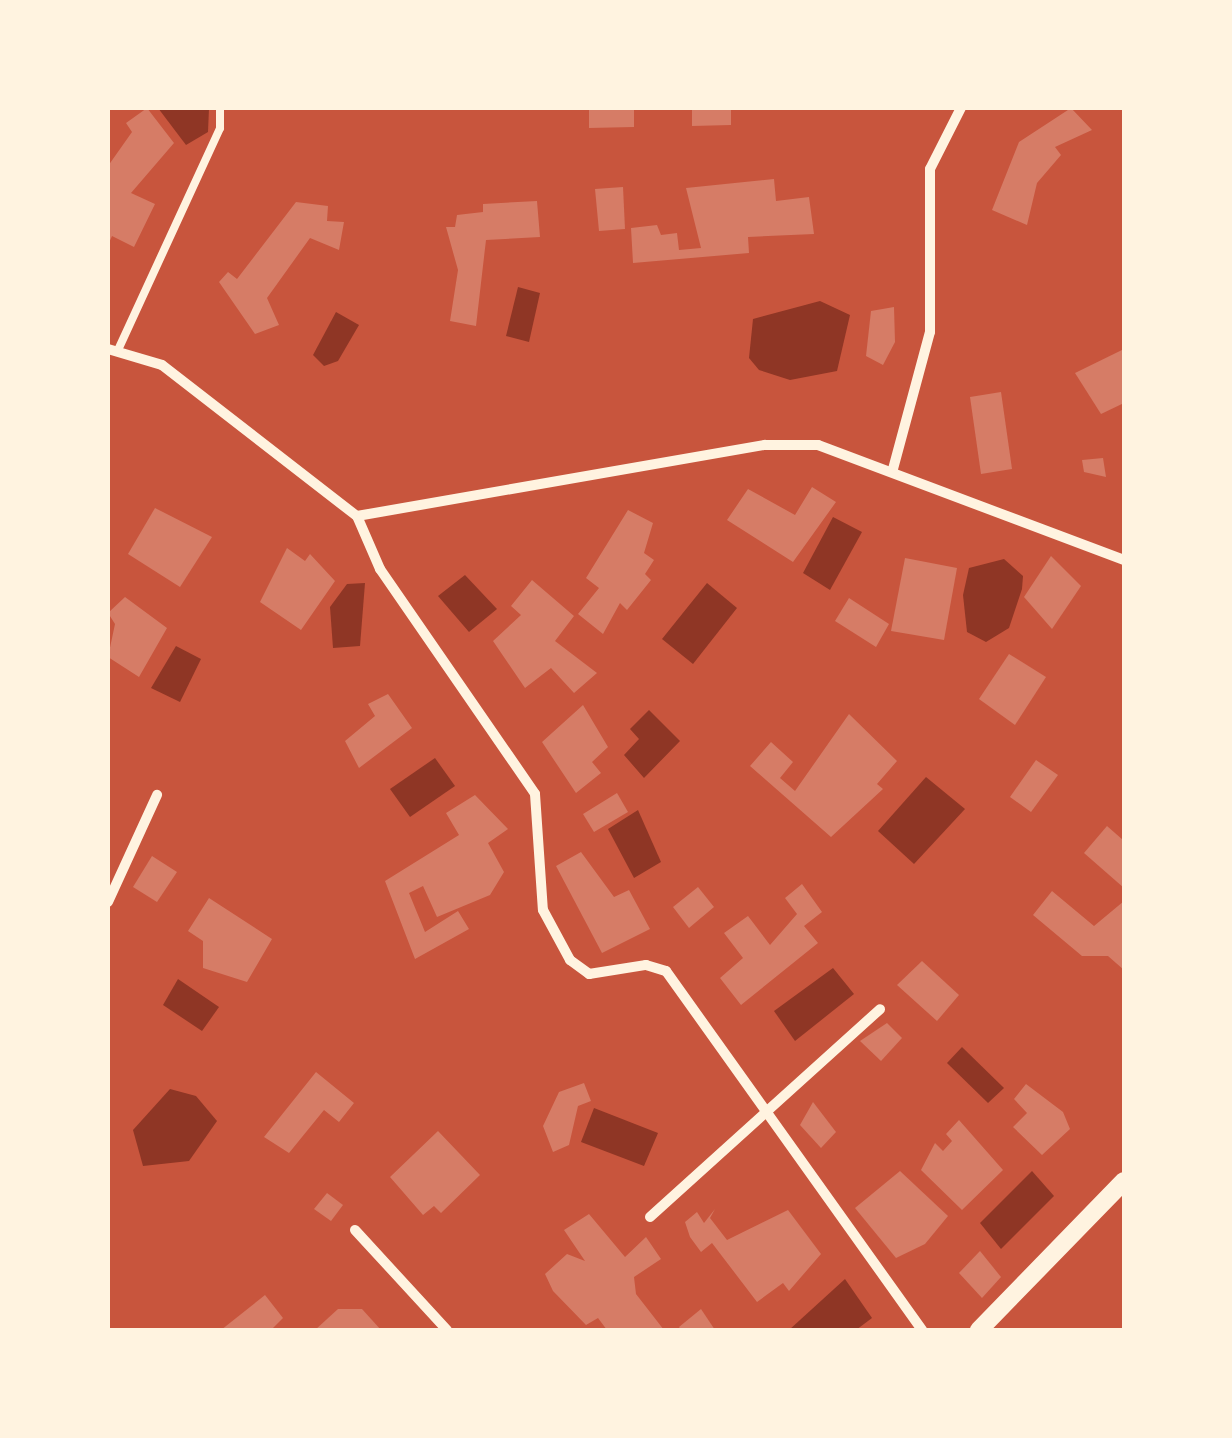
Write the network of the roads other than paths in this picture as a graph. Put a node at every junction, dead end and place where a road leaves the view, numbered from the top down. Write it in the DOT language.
graph roads {
  1 [pos="220,108"];
  2 [pos="961,108"];
  3 [pos="113,349"];
  4 [pos="892,469"];
  5 [pos="357,516"];
  6 [pos="1124,560"];
  7 [pos="156,796"];
  8 [pos="108,902"];
  9 [pos="880,1009"];
  10 [pos="764,1114"];
  11 [pos="1124,1181"];
  12 [pos="650,1217"];
  13 [pos="355,1230"];
  14 [pos="447,1330"];
  15 [pos="922,1330"];
  16 [pos="978,1330"];
  1 -- 3 [label="lane"];
  2 -- 4 [label="street"];
  3 -- 5 [label="street"];
  4 -- 5 [label="street"];
  4 -- 6 [label="street"];
  5 -- 10 [label="street"];
  7 -- 8 [label="street"];
  9 -- 10 [label="street"];
  10 -- 12 [label="street"];
  10 -- 15 [label="street"];
  11 -- 16 [label="street"];
  13 -- 14 [label="street"];
}
